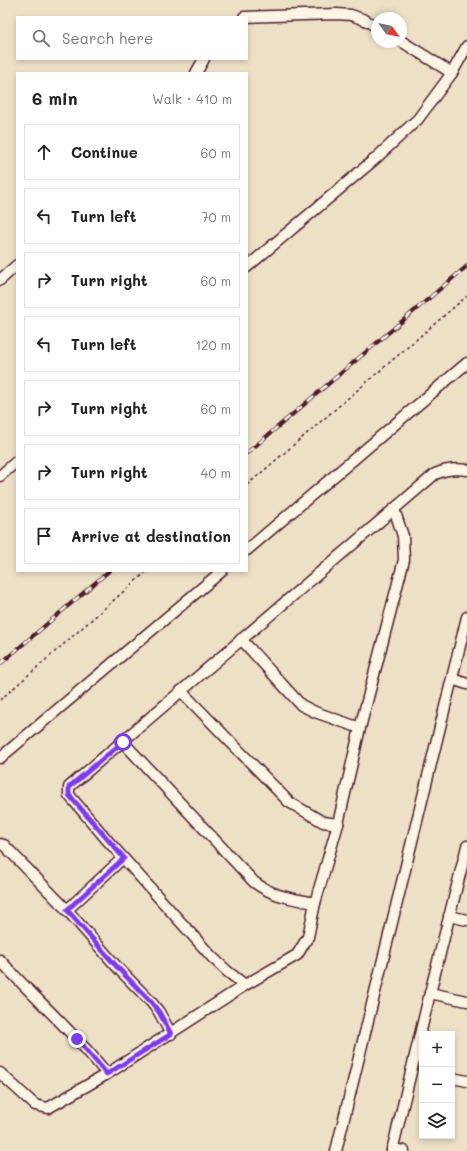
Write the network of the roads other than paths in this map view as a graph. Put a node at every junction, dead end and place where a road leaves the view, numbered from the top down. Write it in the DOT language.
graph roads {
  1 [pos="248,17"];
  2 [pos="371,24"];
  3 [pos="407,45"];
  4 [pos="467,46"];
  5 [pos="203,60"];
  6 [pos="197,72"];
  7 [pos="452,73"];
  8 [pos="248,266"];
  9 [pos="16,267"];
  10 [pos="0,280"];
  11 [pos="467,363"];
  12 [pos="16,463"];
  13 [pos="467,470"];
  14 [pos="0,476"];
  15 [pos="394,509"];
  16 [pos="248,549"];
  17 [pos="221,572"];
  18 [pos="467,617"];
  19 [pos="242,639"];
  20 [pos="452,679"];
  21 [pos="467,684"];
  22 [pos="181,691"];
  23 [pos="360,728"];
  24 [pos="123,742"];
  25 [pos="0,758"];
  26 [pos="338,824"];
  27 [pos="0,844"];
  28 [pos="467,846"];
  29 [pos="124,858"];
  30 [pos="315,903"];
  31 [pos="67,910"];
  32 [pos="449,916"];
  33 [pos="467,920"];
  34 [pos="0,960"];
  35 [pos="245,985"];
  36 [pos="430,993"];
  37 [pos="467,1001"];
  38 [pos="171,1034"];
  39 [pos="412,1068"];
  40 [pos="419,1070"];
  41 [pos="0,1073"];
  42 [pos="107,1074"];
  43 [pos="455,1079"];
  44 [pos="467,1081"];
  45 [pos="392,1150"];
  46 [pos="336,1151"];
  47 [pos="404,1151"];
  1 -- 2 [label="street"];
  3 -- 7 [label="street"];
  4 -- 7 [label="street"];
  5 -- 6 [label="street"];
  7 -- 8 [label="street"];
  9 -- 10 [label="street"];
  11 -- 16 [label="street"];
  12 -- 14 [label="street"];
  13 -- 15 [label="street"];
  15 -- 19 [label="street"];
  15 -- 23 [label="street"];
  17 -- 25 [label="street"];
  18 -- 20 [label="street"];
  19 -- 22 [label="street"];
  19 -- 23 [label="street"];
  20 -- 21 [label="street"];
  20 -- 46 [label="street"];
  22 -- 24 [label="street"];
  22 -- 26 [label="street"];
  23 -- 26 [label="street"];
  24 -- 29 [label="street"];
  24 -- 30 [label="street"];
  26 -- 30 [label="street"];
  27 -- 31 [label="street"];
  28 -- 32 [label="street"];
  29 -- 31 [label="street"];
  29 -- 35 [label="street"];
  30 -- 35 [label="street"];
  31 -- 38 [label="street"];
  32 -- 33 [label="street"];
  32 -- 36 [label="street"];
  34 -- 42 [label="street"];
  35 -- 38 [label="street"];
  36 -- 37 [label="street"];
  36 -- 39 [label="street"];
  38 -- 42 [label="street"];
  39 -- 40 [label="street"];
  39 -- 45 [label="street"];
  41 -- 42 [label="street"];
  43 -- 44 [label="street"];
  45 -- 47 [label="street"];
}
